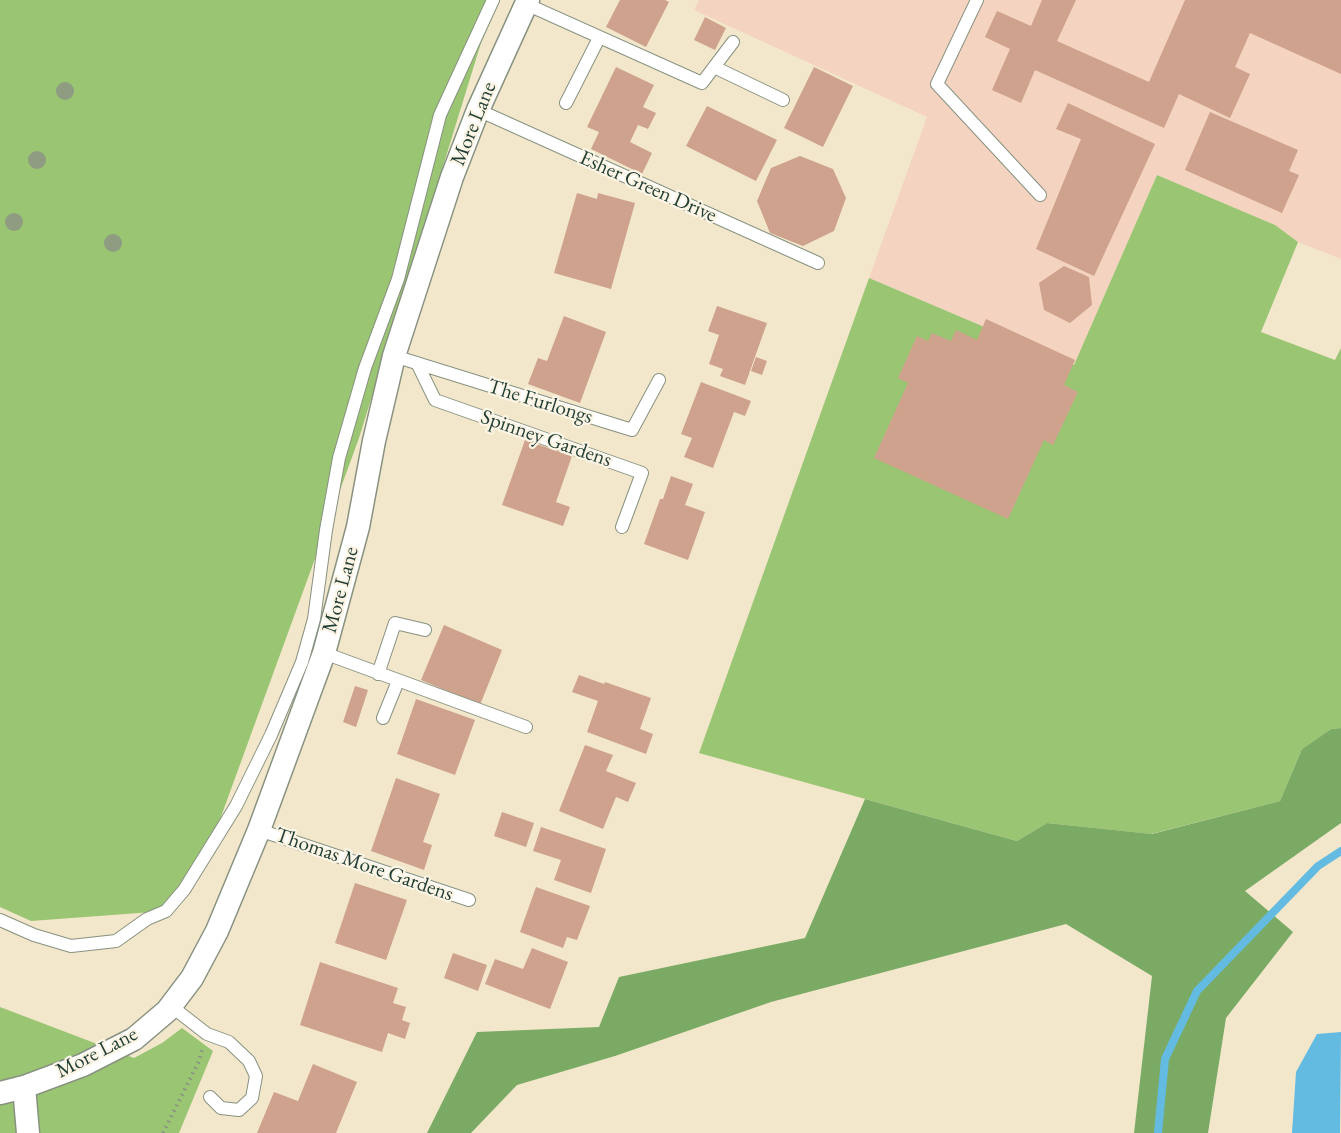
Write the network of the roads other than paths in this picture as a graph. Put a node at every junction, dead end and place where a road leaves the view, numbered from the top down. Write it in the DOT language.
graph roads {
  1 [pos="493,0"];
  2 [pos="977,0"];
  3 [pos="527,2"];
  4 [pos="599,38"];
  5 [pos="733,42"];
  6 [pos="714,67"];
  7 [pos="783,100"];
  8 [pos="566,103"];
  9 [pos="478,110"];
  10 [pos="1040,195"];
  11 [pos="818,263"];
  12 [pos="394,356"];
  13 [pos="417,363"];
  14 [pos="659,380"];
  15 [pos="622,527"];
  16 [pos="425,630"];
  17 [pos="324,653"];
  18 [pos="378,674"];
  19 [pos="398,681"];
  20 [pos="383,718"];
  21 [pos="526,727"];
  22 [pos="259,830"];
  23 [pos="469,900"];
  24 [pos="0,920"];
  25 [pos="171,1006"];
  26 [pos="24,1087"];
  27 [pos="0,1093"];
  28 [pos="210,1097"];
  29 [pos="28,1133"];
  1 -- 24 [label="lane"];
  2 -- 10 [label="lane"];
  3 -- 4 [label="lane"];
  3 -- 9 [label="street, More Lane"];
  4 -- 6 [label="lane"];
  4 -- 8 [label="lane"];
  5 -- 6 [label="lane"];
  6 -- 7 [label="lane"];
  9 -- 11 [label="lane, Esher Green Drive"];
  9 -- 12 [label="street, More Lane"];
  12 -- 13 [label="lane, The Furlongs"];
  12 -- 17 [label="street, More Lane"];
  13 -- 14 [label="lane, The Furlongs"];
  13 -- 15 [label="lane, Spinney Gardens"];
  16 -- 18 [label="lane"];
  17 -- 18 [label="lane"];
  17 -- 22 [label="street, More Lane"];
  18 -- 19 [label="lane"];
  19 -- 20 [label="lane"];
  19 -- 21 [label="lane"];
  22 -- 23 [label="lane, Thomas More Gardens"];
  22 -- 25 [label="street, More Lane"];
  25 -- 26 [label="street, More Lane"];
  25 -- 28 [label="lane"];
  26 -- 27 [label="street, More Lane"];
  26 -- 29 [label="street"];
}
